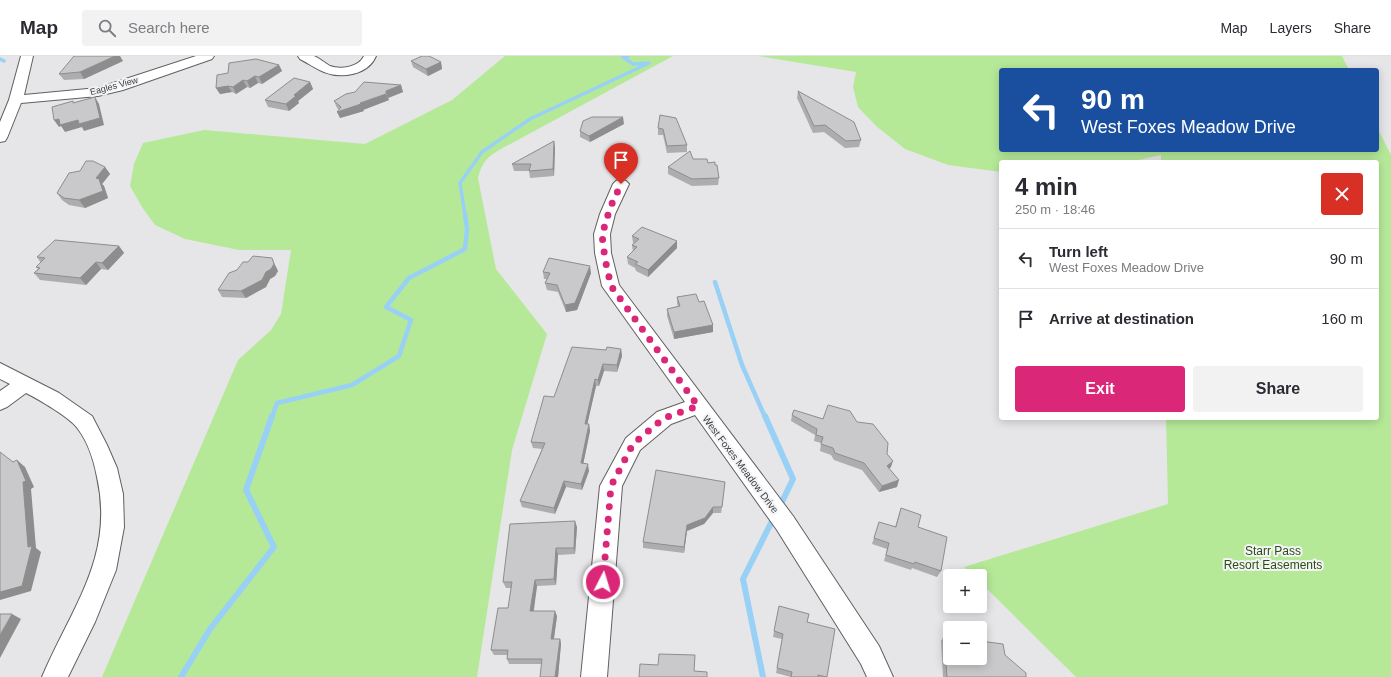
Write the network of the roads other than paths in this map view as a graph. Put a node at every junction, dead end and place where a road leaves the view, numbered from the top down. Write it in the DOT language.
graph roads {
  1 [pos="27,56"];
  2 [pos="208,56"];
  3 [pos="304,56"];
  4 [pos="370,56"];
  5 [pos="16,100"];
  6 [pos="0,138"];
  7 [pos="621,184"];
  8 [pos="2,373"];
  9 [pos="25,383"];
  10 [pos="0,402"];
  11 [pos="698,406"];
  12 [pos="55,677"];
  13 [pos="594,677"];
  14 [pos="880,677"];
  1 -- 5 [label="street"];
  2 -- 5 [label="street, Eagles View"];
  3 -- 4 [label="street"];
  5 -- 6 [label="street"];
  7 -- 11 [label="street, West Foxes Meadow Drive"];
  8 -- 9 [label="street"];
  9 -- 10 [label="street"];
  9 -- 12 [label="street"];
  11 -- 13 [label="street"];
  11 -- 14 [label="street, West Foxes Meadow Drive"];
}
